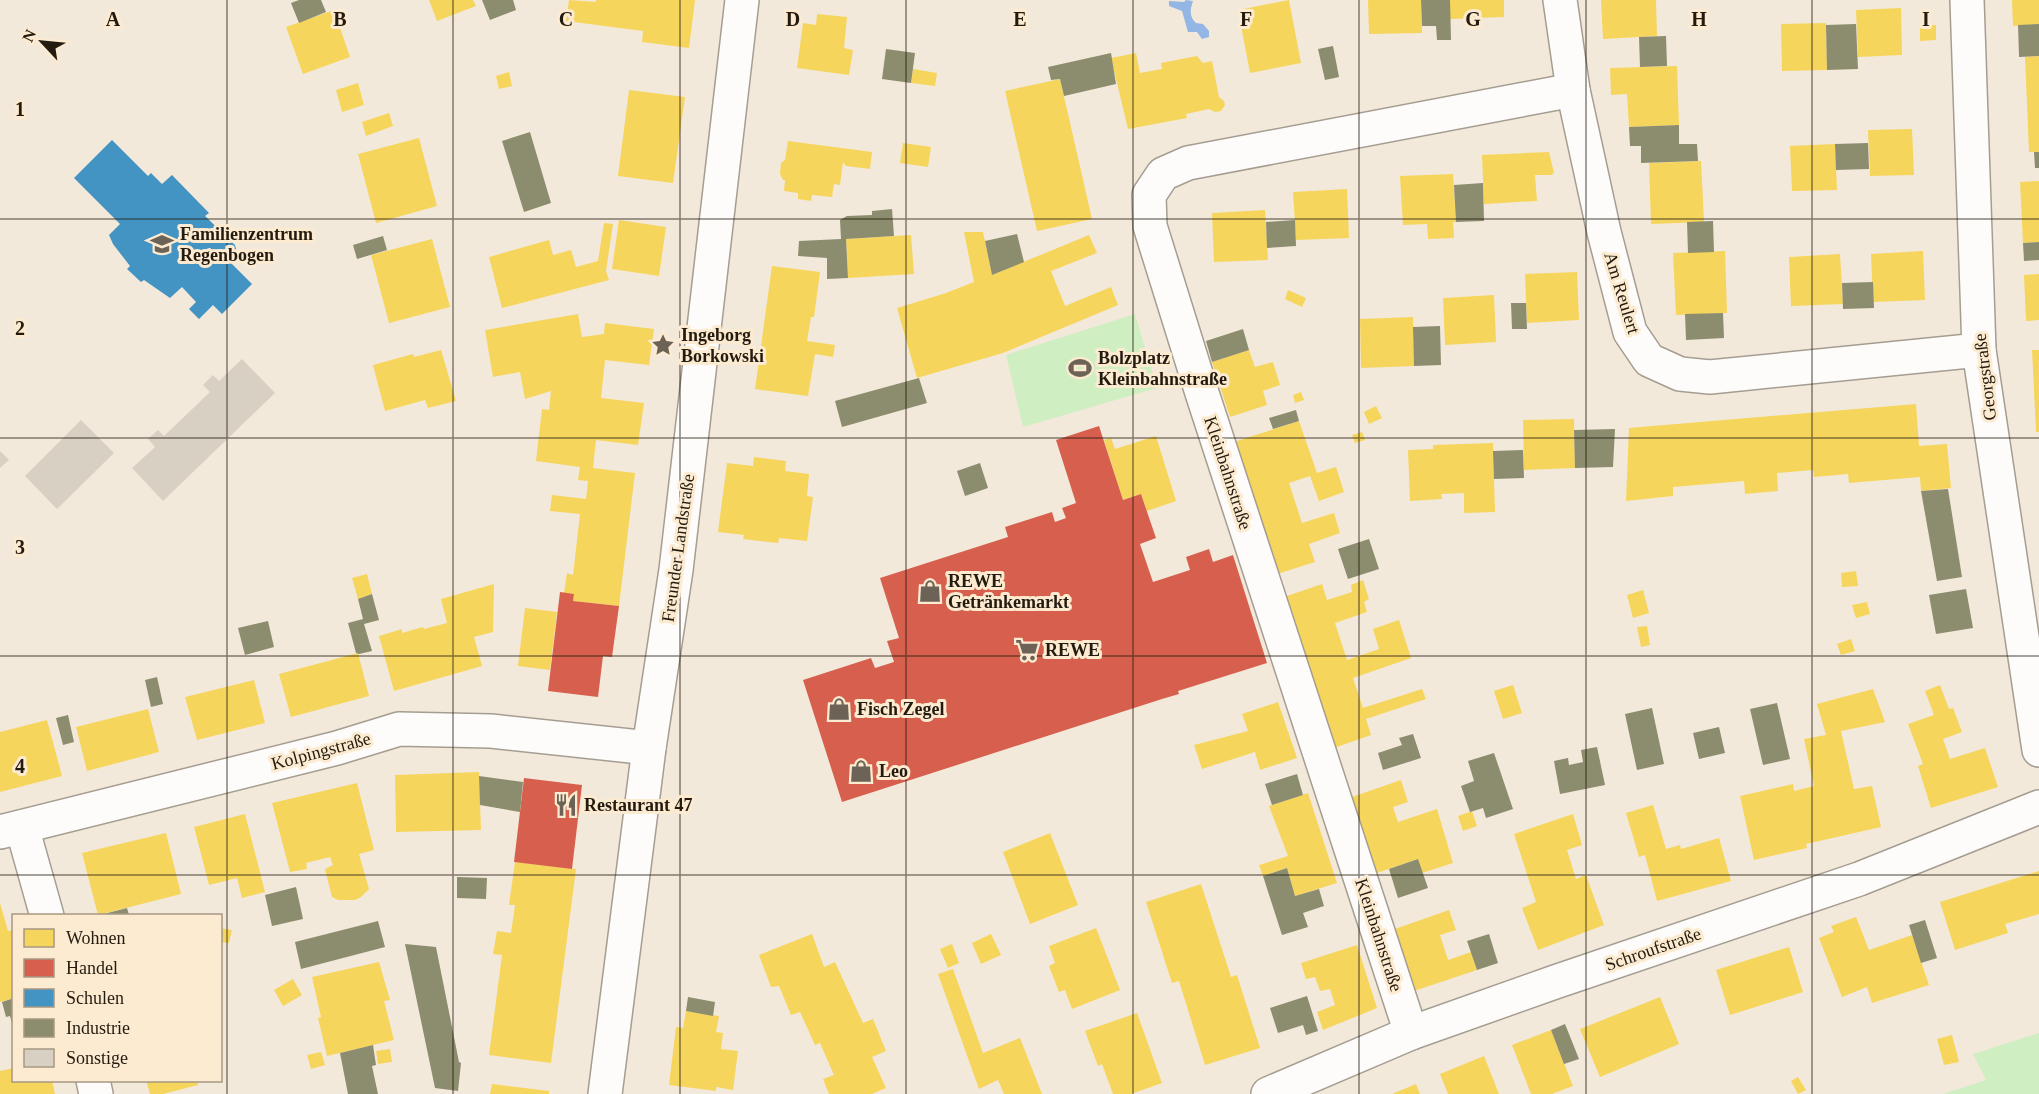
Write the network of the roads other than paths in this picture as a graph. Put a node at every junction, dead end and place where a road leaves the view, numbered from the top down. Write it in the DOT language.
graph roads {
  1 [pos="742,0"];
  2 [pos="1560,0"];
  3 [pos="1967,0"];
  4 [pos="1573,90"];
  5 [pos="1979,350"];
  6 [pos="649,748"];
  7 [pos="2039,750"];
  8 [pos="2039,807"];
  9 [pos="11,830"];
  10 [pos="47,914"];
  11 [pos="1411,1033"];
  12 [pos="605,1094"];
  13 [pos="1268,1094"];
  1 -- 6 [label="street, Freunder Landstraße"];
  2 -- 4 [label="street, Am Reulert"];
  3 -- 5 [label="street, Georgstraße"];
  4 -- 5 [label="street, Am Reulert"];
  4 -- 11 [label="street, Kleinbahnstraße"];
  5 -- 7 [label="street, Georgstraße"];
  6 -- 9 [label="street, Kolpingstraße"];
  6 -- 12 [label="street, Freunder Landstraße"];
  8 -- 11 [label="street, Schroufstraße"];
  9 -- 10 [label="street"];
  11 -- 13 [label="street, Schroufstraße"];
}
